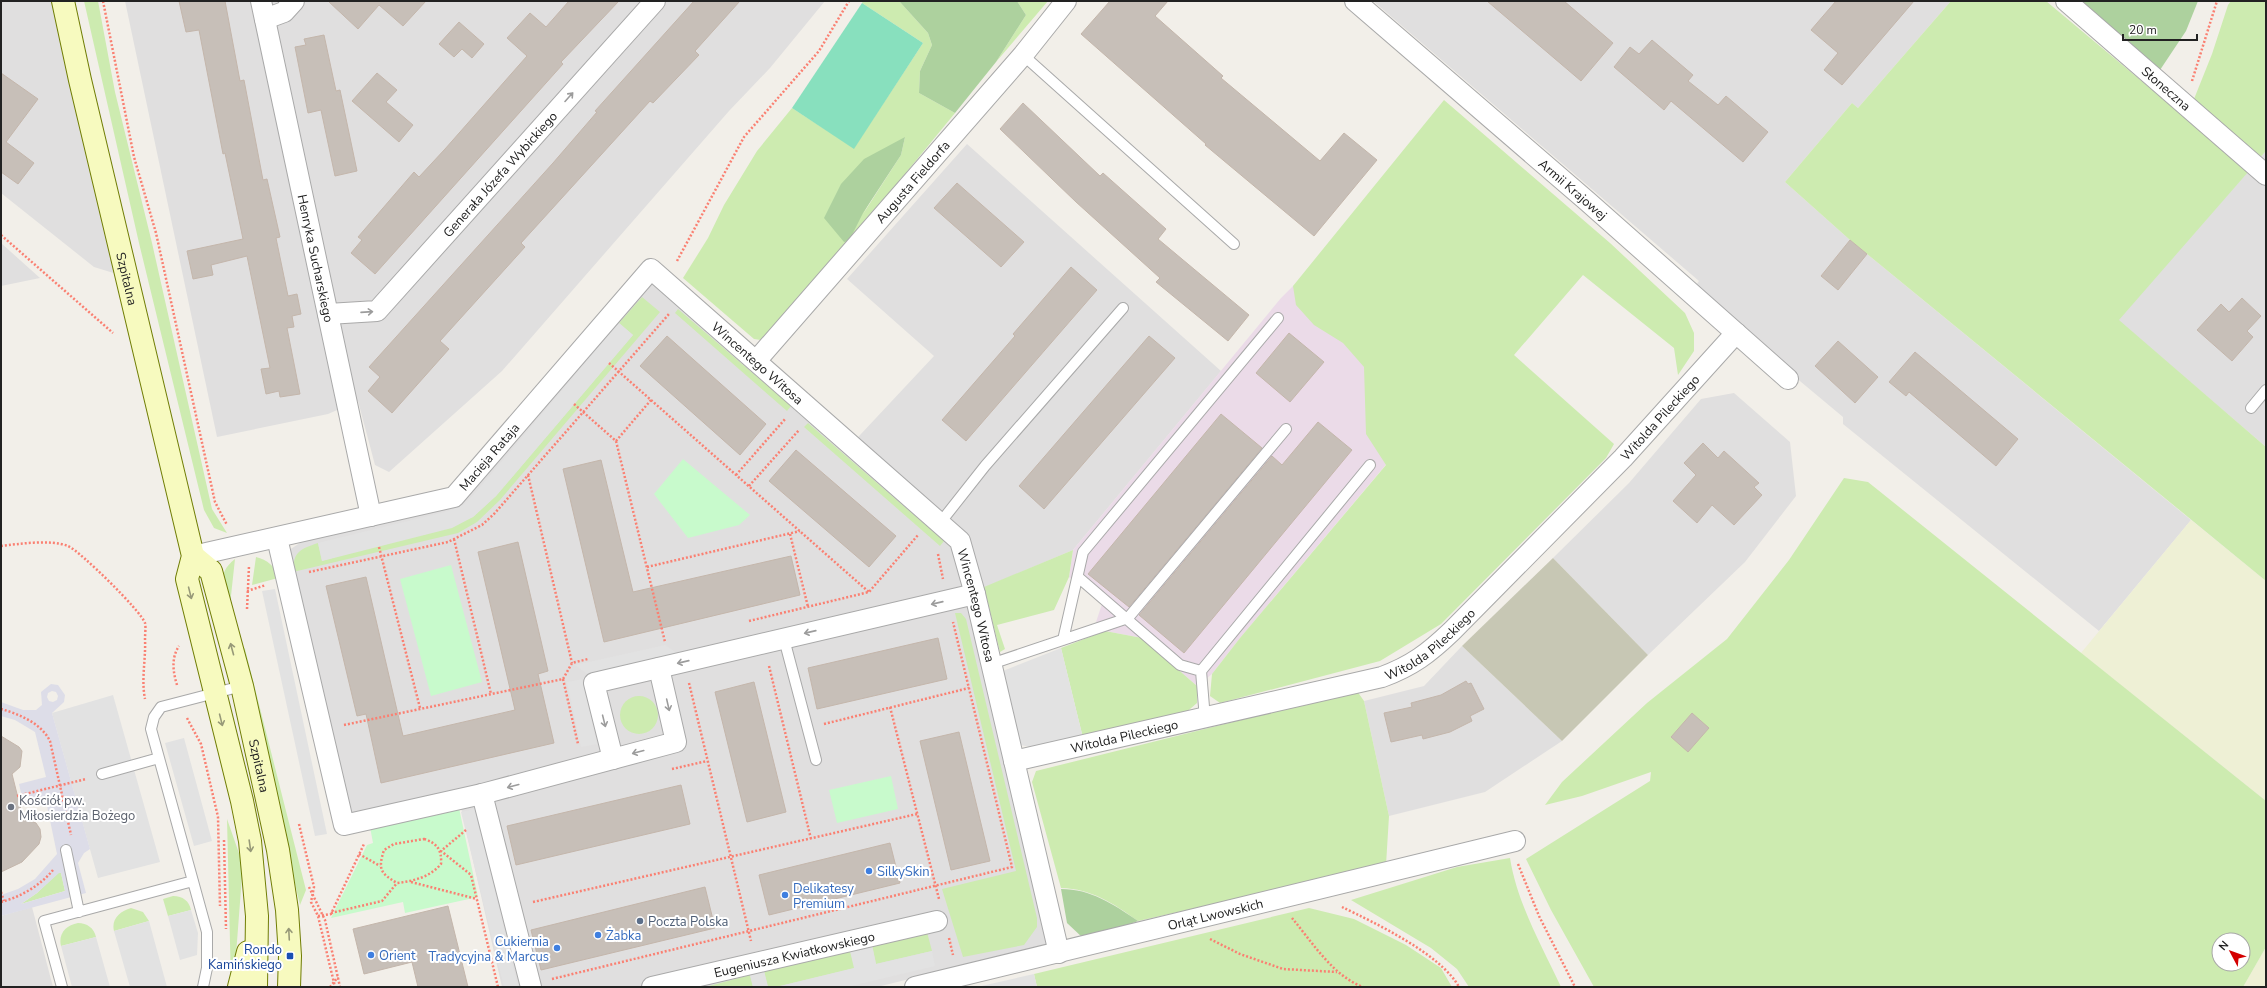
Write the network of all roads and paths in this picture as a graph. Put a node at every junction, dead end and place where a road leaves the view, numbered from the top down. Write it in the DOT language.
graph roads {
  1 [pos="64,1"];
  2 [pos="103,1"];
  3 [pos="294,1"];
  4 [pos="655,1"];
  5 [pos="849,1"];
  6 [pos="1066,1"];
  7 [pos="1355,1"];
  8 [pos="2066,1"];
  9 [pos="2217,1"];
  10 [pos="263,10"];
  11 [pos="1023,55"];
  12 [pos="2184,104"];
  13 [pos="2266,175"];
  14 [pos="1,235"];
  15 [pos="1234,244"];
  16 [pos="657,274"];
  17 [pos="1123,308"];
  18 [pos="328,314"];
  19 [pos="1278,318"];
  20 [pos="114,333"];
  21 [pos="1736,333"];
  22 [pos="756,361"];
  23 [pos="609,363"];
  24 [pos="1788,379"];
  25 [pos="2266,390"];
  26 [pos="651,400"];
  27 [pos="574,404"];
  28 [pos="808,406"];
  29 [pos="2251,408"];
  30 [pos="1286,429"];
  31 [pos="616,441"];
  32 [pos="1370,465"];
  33 [pos="528,475"];
  34 [pos="736,475"];
  35 [pos="749,486"];
  36 [pos="371,516"];
  37 [pos="940,523"];
  38 [pos="800,531"];
  39 [pos="790,534"];
  40 [pos="277,538"];
  41 [pos="454,539"];
  42 [pos="1,546"];
  43 [pos="235,547"];
  44 [pos="379,547"];
  45 [pos="193,556"];
  46 [pos="647,567"];
  47 [pos="1078,577"];
  48 [pos="975,594"];
  49 [pos="808,607"];
  50 [pos="892,613"];
  51 [pos="1128,618"];
  52 [pos="200,631"];
  53 [pos="1063,640"];
  54 [pos="665,642"];
  55 [pos="786,647"];
  56 [pos="572,663"];
  57 [pos="991,664"];
  58 [pos="659,668"];
  59 [pos="1201,671"];
  60 [pos="688,678"];
  61 [pos="563,679"];
  62 [pos="242,686"];
  63 [pos="969,688"];
  64 [pos="215,693"];
  65 [pos="491,694"];
  66 [pos="182,701"];
  67 [pos="890,707"];
  68 [pos="420,708"];
  69 [pos="1,710"];
  70 [pos="1205,719"];
  71 [pos="817,725"];
  72 [pos="152,729"];
  73 [pos="160,758"];
  74 [pos="613,759"];
  75 [pos="816,760"];
  76 [pos="1014,761"];
  77 [pos="583,767"];
  78 [pos="102,774"];
  79 [pos="60,785"];
  80 [pos="482,794"];
  81 [pos="17,796"];
  82 [pos="917,814"];
  83 [pos="466,830"];
  84 [pos="224,839"];
  85 [pos="811,839"];
  86 [pos="1515,841"];
  87 [pos="66,850"];
  88 [pos="441,851"];
  89 [pos="359,854"];
  90 [pos="730,857"];
  91 [pos="380,866"];
  92 [pos="193,881"];
  93 [pos="411,882"];
  94 [pos="397,883"];
  95 [pos="935,886"];
  96 [pos="1311,891"];
  97 [pos="1,892"];
  98 [pos="477,898"];
  99 [pos="1276,900"];
  100 [pos="3,902"];
  101 [pos="529,904"];
  102 [pos="220,909"];
  103 [pos="79,912"];
  104 [pos="331,914"];
  105 [pos="257,916"];
  106 [pos="937,921"];
  107 [pos="1178,924"];
  108 [pos="748,931"];
  109 [pos="226,934"];
  110 [pos="1059,953"];
  111 [pos="1337,972"];
  112 [pos="338,977"];
  113 [pos="62,987"];
  114 [pos="203,987"];
  115 [pos="239,987"];
  116 [pos="256,987"];
  117 [pos="288,987"];
  118 [pos="330,987"];
  119 [pos="498,987"];
  120 [pos="531,987"];
  121 [pos="652,987"];
  122 [pos="915,987"];
  123 [pos="1362,987"];
  124 [pos="1458,987"];
  125 [pos="1574,987"];
  1 -- 45 [label="street, Szpitalna"];
  2 -- 43 [label="path"];
  3 -- 10 [label="street"];
  18 -- 4 [label="street, Generała Józefa Wybickiego, one-way"];
  5 -- 16 [label="path"];
  6 -- 11 [label="street, Augusta Fieldorfa"];
  7 -- 21 [label="street, Armii Krajowej"];
  8 -- 12 [label="street, Słoneczna"];
  9 -- 12 [label="path"];
  10 -- 18 [label="street, Henryka Sucharskiego"];
  11 -- 15 [label="lane"];
  11 -- 22 [label="street, Augusta Fieldorfa"];
  12 -- 13 [label="street, Słoneczna"];
  14 -- 20 [label="path"];
  16 -- 22 [label="street, Wincentego Witosa"];
  16 -- 36 [label="street, Macieja Rataja"];
  17 -- 37 [label="lane"];
  18 -- 36 [label="street, Henryka Sucharskiego"];
  19 -- 47 [label="lane"];
  21 -- 24 [label="street, Armii Krajowej"];
  21 -- 70 [label="street, Witolda Pileckiego"];
  22 -- 28 [label="street, Wincentego Witosa"];
  23 -- 26 [label="path"];
  25 -- 29 [label="lane"];
  26 -- 31 [label="path"];
  26 -- 34 [label="path"];
  27 -- 31 [label="path"];
  28 -- 34 [label="path"];
  28 -- 35 [label="path"];
  28 -- 37 [label="street, Wincentego Witosa"];
  30 -- 51 [label="lane"];
  31 -- 46 [label="path"];
  32 -- 59 [label="lane"];
  33 -- 56 [label="path"];
  34 -- 35 [label="path"];
  35 -- 38 [label="path"];
  36 -- 40 [label="street, Macieja Rataja"];
  37 -- 48 [label="street, Wincentego Witosa"];
  38 -- 39 [label="path"];
  38 -- 50 [label="path"];
  39 -- 46 [label="path"];
  39 -- 49 [label="path"];
  40 -- 43 [label="street, Macieja Rataja"];
  40 -- 80 [label="street"];
  41 -- 65 [label="path"];
  42 -- 72 [label="path"];
  43 -- 45 [label="street, Macieja Rataja"];
  44 -- 68 [label="path"];
  45 -- 52 [label="street, Szpitalna, one-way"];
  62 -- 45 [label="street, Szpitalna, one-way"];
  46 -- 54 [label="path"];
  47 -- 51 [label="lane"];
  47 -- 53 [label="lane"];
  48 -- 50 [label="street, one-way"];
  48 -- 57 [label="street, Wincentego Witosa"];
  50 -- 55 [label="street, one-way"];
  51 -- 53 [label="lane"];
  51 -- 59 [label="lane"];
  52 -- 64 [label="street, Szpitalna"];
  52 -- 66 [label="path"];
  53 -- 57 [label="lane"];
  55 -- 58 [label="street, one-way"];
  55 -- 75 [label="lane"];
  55 -- 85 [label="path"];
  57 -- 76 [label="street, Wincentego Witosa"];
  58 -- 74 [label="street, one-way"];
  58 -- 74 [label="street, one-way"];
  59 -- 70 [label="lane"];
  60 -- 90 [label="path"];
  61 -- 77 [label="path"];
  62 -- 64 [label="lane"];
  117 -- 62 [label="street, Szpitalna, one-way"];
  63 -- 67 [label="path"];
  64 -- 66 [label="lane"];
  64 -- 105 [label="street, Szpitalna, one-way"];
  66 -- 72 [label="lane"];
  66 -- 102 [label="path"];
  67 -- 71 [label="path"];
  67 -- 82 [label="path"];
  69 -- 79 [label="path"];
  70 -- 76 [label="street, Witolda Pileckiego"];
  72 -- 73 [label="lane"];
  73 -- 78 [label="lane"];
  73 -- 92 [label="lane"];
  74 -- 77 [label="street"];
  76 -- 110 [label="street, Wincentego Witosa"];
  77 -- 80 [label="street, one-way"];
  78 -- 79 [label="path"];
  79 -- 81 [label="path"];
  79 -- 87 [label="path"];
  80 -- 120 [label="street"];
  82 -- 85 [label="path"];
  82 -- 95 [label="path"];
  83 -- 88 [label="path"];
  84 -- 109 [label="path"];
  85 -- 90 [label="path"];
  86 -- 96 [label="street, Orląt Lwowskich"];
  86 -- 125 [label="path"];
  87 -- 100 [label="path"];
  87 -- 103 [label="lane"];
  88 -- 91 [label="path"];
  88 -- 93 [label="path"];
  88 -- 98 [label="path"];
  89 -- 91 [label="path"];
  90 -- 101 [label="path"];
  90 -- 108 [label="path"];
  91 -- 94 [label="path"];
  92 -- 103 [label="lane"];
  92 -- 114 [label="lane"];
  93 -- 94 [label="path"];
  93 -- 98 [label="path"];
  94 -- 104 [label="path"];
  96 -- 99 [label="street, Orląt Lwowskich"];
  96 -- 124 [label="path"];
  97 -- 100 [label="path"];
  98 -- 119 [label="path"];
  99 -- 107 [label="street, Orląt Lwowskich"];
  99 -- 111 [label="path"];
  103 -- 113 [label="lane"];
  105 -- 115 [label="street"];
  105 -- 116 [label="street, Szpitalna"];
  106 -- 121 [label="street, Eugeniusza Kwiatkowskiego"];
  107 -- 110 [label="street, Orląt Lwowskich"];
  107 -- 111 [label="path"];
  110 -- 122 [label="street, Orląt Lwowskich"];
  111 -- 123 [label="path"];
  112 -- 118 [label="path"];
}
